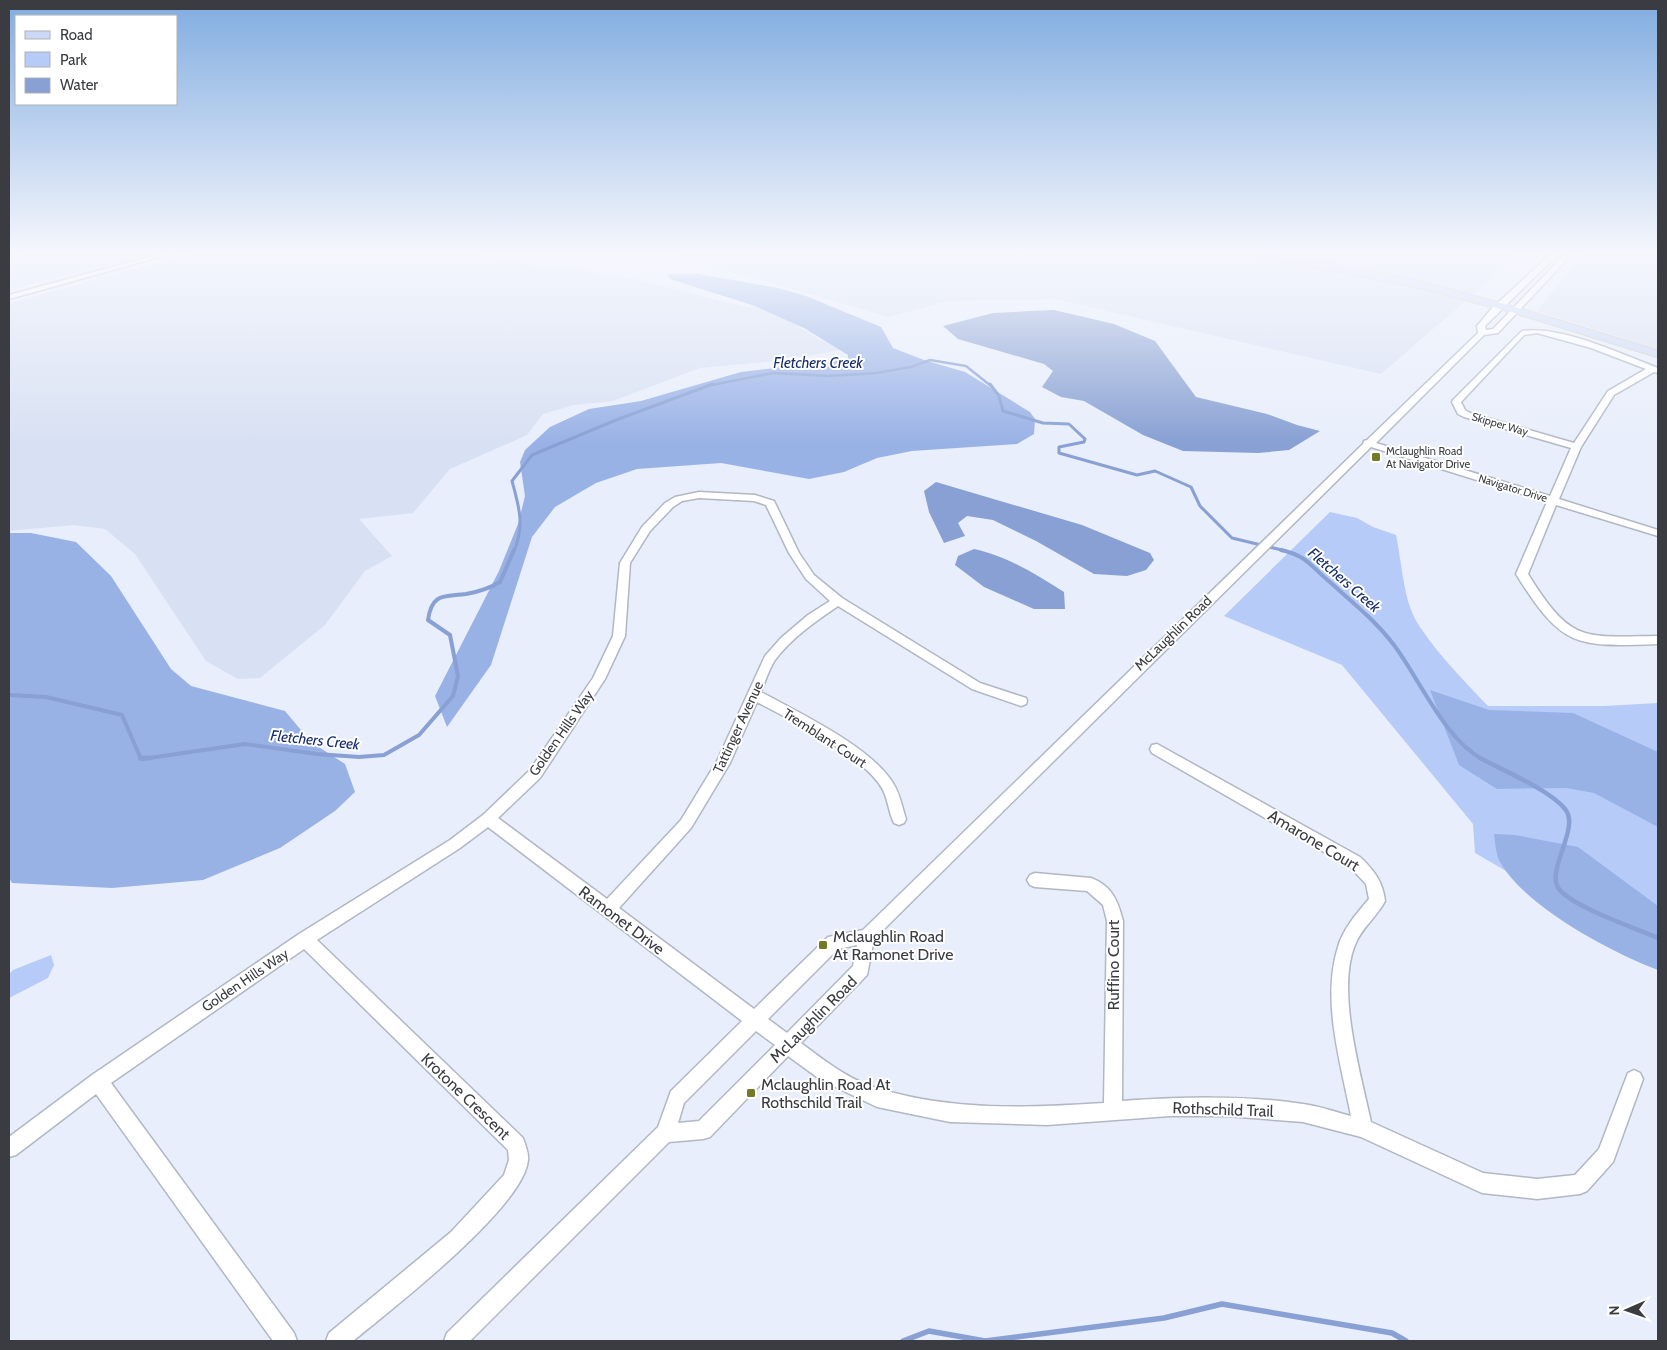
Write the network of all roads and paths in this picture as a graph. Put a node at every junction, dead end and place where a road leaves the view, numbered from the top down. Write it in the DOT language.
graph roads {
  1 [pos="1490,317"];
  2 [pos="1508,317"];
  3 [pos="1525,317"];
  4 [pos="1529,317"];
  5 [pos="1482,333"];
  6 [pos="1658,354"];
  7 [pos="1657,366"];
  8 [pos="1367,443"];
  9 [pos="1576,447"];
  10 [pos="1555,501"];
  11 [pos="1658,533"];
  12 [pos="838,601"];
  13 [pos="1658,640"];
  14 [pos="753,694"];
  15 [pos="1021,701"];
  16 [pos="1157,749"];
  17 [pos="488,819"];
  18 [pos="899,819"];
  19 [pos="1035,880"];
  20 [pos="608,909"];
  21 [pos="867,936"];
  22 [pos="305,939"];
  23 [pos="756,1021"];
  24 [pos="788,1045"];
  25 [pos="1634,1079"];
  26 [pos="98,1081"];
  27 [pos="1113,1111"];
  28 [pos="1363,1128"];
  29 [pos="665,1133"];
  30 [pos="9,1148"];
  31 [pos="286,1341"];
  32 [pos="337,1341"];
  33 [pos="455,1341"];
  1 -- 5 [label="street, McLaughlin Road"];
  2 -- 5 [label="street, McLaughlin Road"];
  3 -- 7 [label="main road"];
  4 -- 6 [label="main road"];
  5 -- 8 [label="street, McLaughlin Road"];
  7 -- 9 [label="street"];
  7 -- 9 [label="street, Skipper Way"];
  8 -- 10 [label="street, Navigator Drive"];
  8 -- 21 [label="street, McLaughlin Road"];
  9 -- 10 [label="street"];
  10 -- 11 [label="street, Navigator Drive"];
  10 -- 13 [label="street"];
  12 -- 14 [label="street, Tattinger Avenue"];
  12 -- 15 [label="street, Golden Hills Way"];
  12 -- 17 [label="street, Golden Hills Way"];
  14 -- 18 [label="street, Tremblant Court"];
  14 -- 20 [label="street, Tattinger Avenue"];
  16 -- 28 [label="street, Amarone Court"];
  17 -- 20 [label="street, Ramonet Drive"];
  17 -- 22 [label="street, Golden Hills Way"];
  19 -- 27 [label="street, Ruffino Court"];
  20 -- 23 [label="street, Ramonet Drive"];
  21 -- 23 [label="street"];
  21 -- 24 [label="street, McLaughlin Road"];
  22 -- 26 [label="street, Golden Hills Way"];
  22 -- 32 [label="street, Krotone Crescent"];
  23 -- 24 [label="street, Rothschild Trail"];
  23 -- 29 [label="street"];
  24 -- 27 [label="street, Rothschild Trail"];
  24 -- 29 [label="street, McLaughlin Road"];
  25 -- 28 [label="street, Rothschild Trail"];
  26 -- 30 [label="street, Golden Hills Way"];
  26 -- 31 [label="street"];
  27 -- 28 [label="street, Rothschild Trail"];
  29 -- 33 [label="street"];
}
